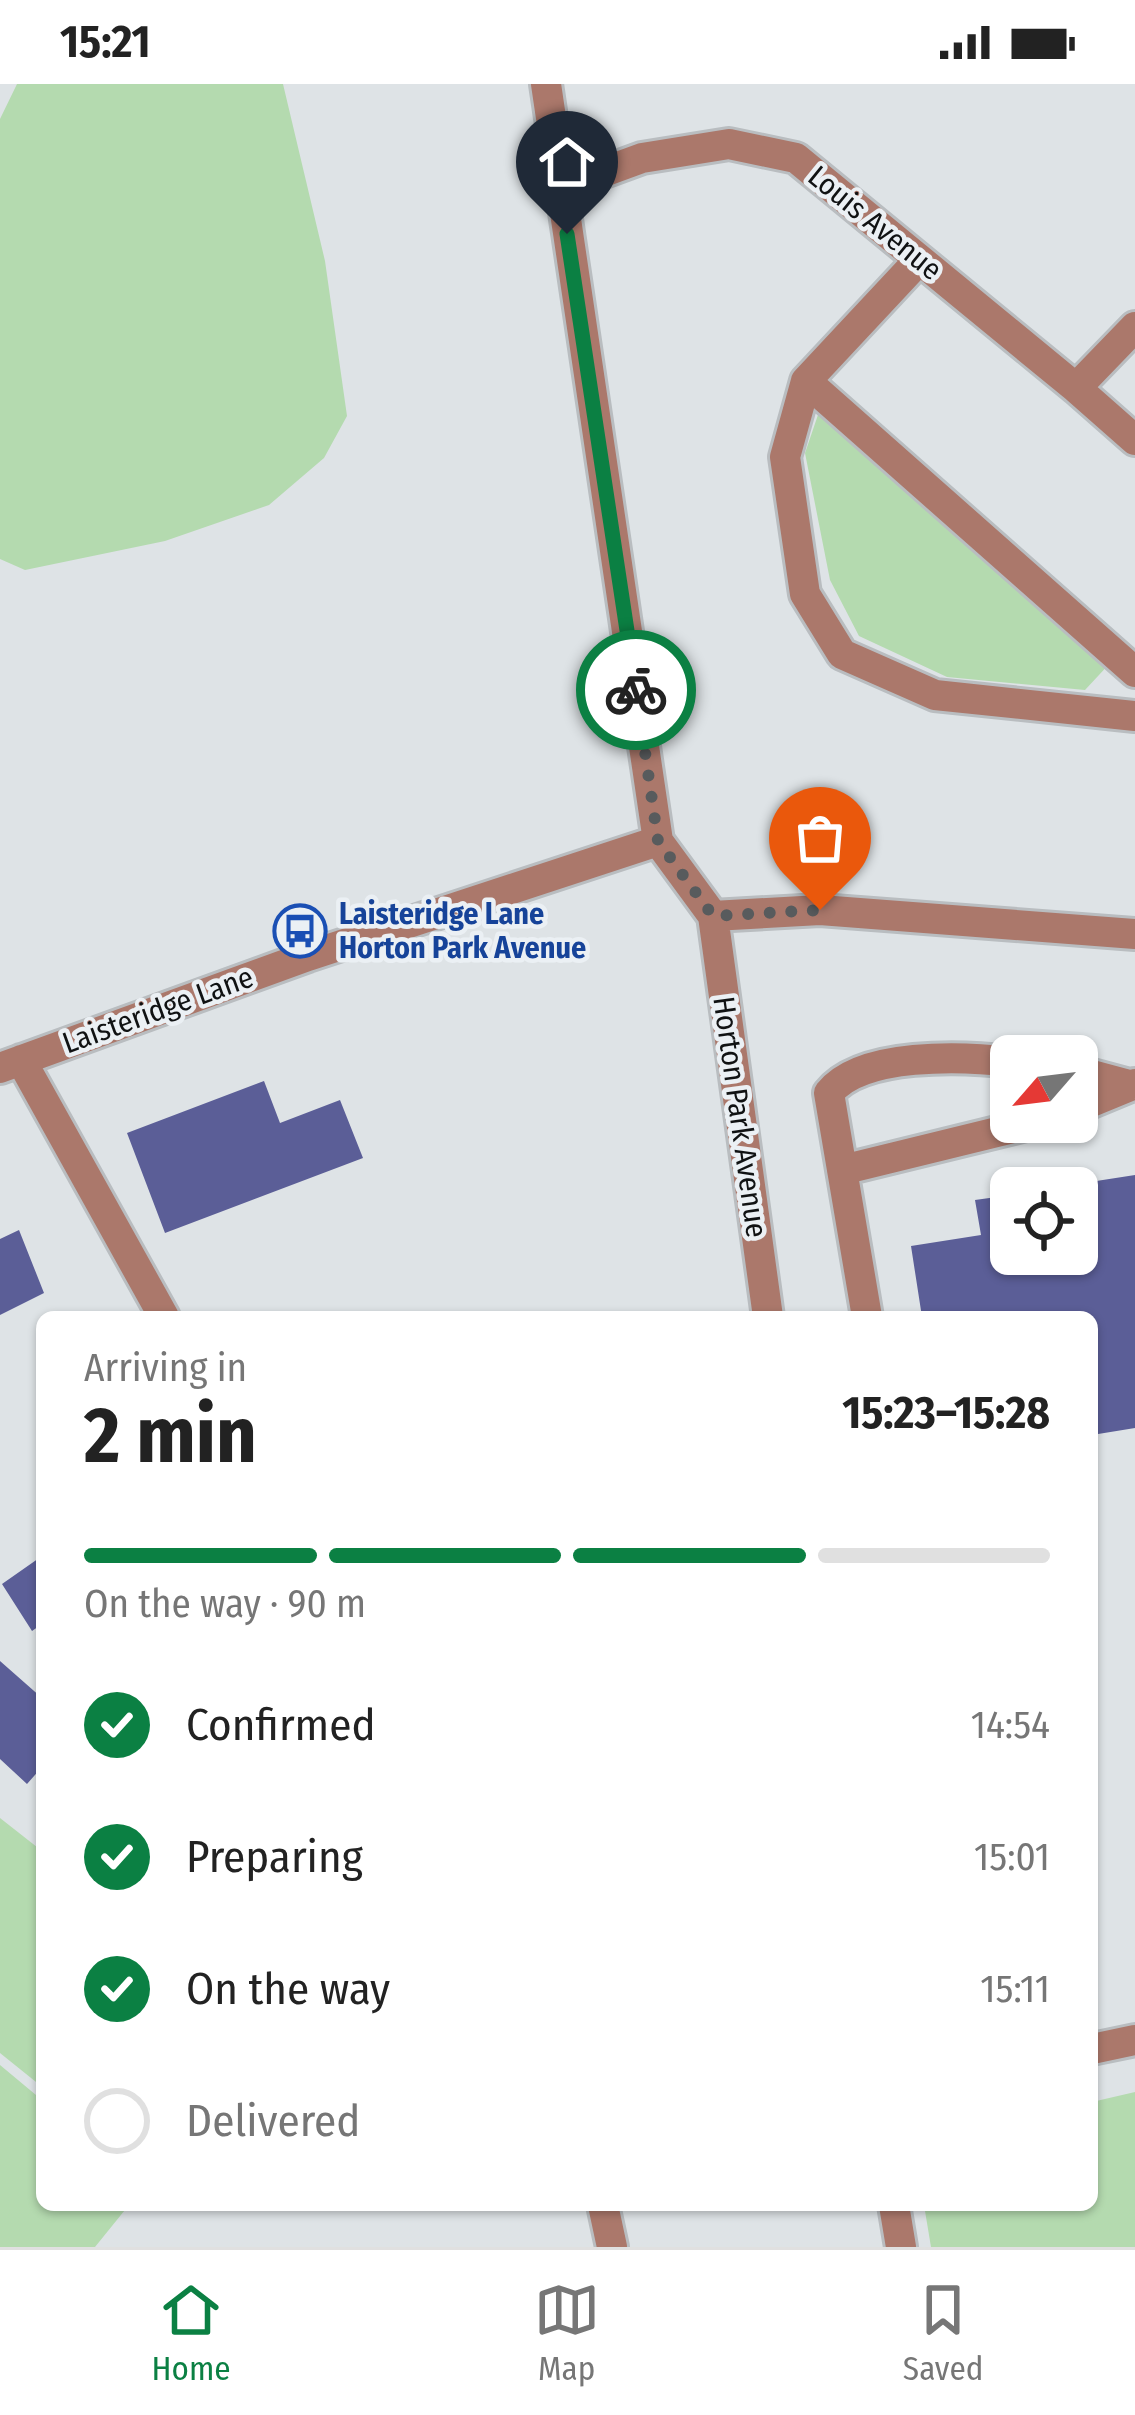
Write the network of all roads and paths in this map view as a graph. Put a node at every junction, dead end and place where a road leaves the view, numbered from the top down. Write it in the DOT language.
graph roads {
  1 [pos="546,84"];
  2 [pos="560,188"];
  3 [pos="920,260"];
  4 [pos="1135,326"];
  5 [pos="806,381"];
  6 [pos="1076,388"];
  7 [pos="1135,440"];
  8 [pos="1135,672"];
  9 [pos="1135,716"];
  10 [pos="658,841"];
  11 [pos="713,916"];
  12 [pos="1135,934"];
  13 [pos="990,1059"];
  14 [pos="10,1064"];
  15 [pos="1098,1076"];
  16 [pos="1132,1085"];
  17 [pos="1098,1099"];
  18 [pos="990,1134"];
  19 [pos="842,1170"];
  20 [pos="160,1311"];
  21 [pos="767,1311"];
  22 [pos="866,1311"];
  23 [pos="1135,2040"];
  24 [pos="1098,2048"];
  25 [pos="604,2211"];
  26 [pos="894,2211"];
  27 [pos="612,2247"];
  28 [pos="901,2247"];
  1 -- 2 [label="street"];
  2 -- 3 [label="street, Louis Avenue"];
  2 -- 10 [label="street"];
  3 -- 5 [label="street"];
  3 -- 6 [label="street, Louis Avenue"];
  4 -- 6 [label="street"];
  5 -- 8 [label="street"];
  5 -- 9 [label="street"];
  6 -- 7 [label="street, Louis Avenue"];
  10 -- 11 [label="street"];
  10 -- 14 [label="street, Laisteridge Lane"];
  11 -- 12 [label="street"];
  11 -- 21 [label="street, Horton Park Avenue"];
  13 -- 19 [label="street"];
  14 -- 20 [label="street"];
  15 -- 16 [label="street"];
  16 -- 17 [label="street"];
  18 -- 19 [label="street"];
  19 -- 22 [label="street"];
  23 -- 24 [label="street"];
  25 -- 27 [label="street"];
  26 -- 28 [label="street"];
}
